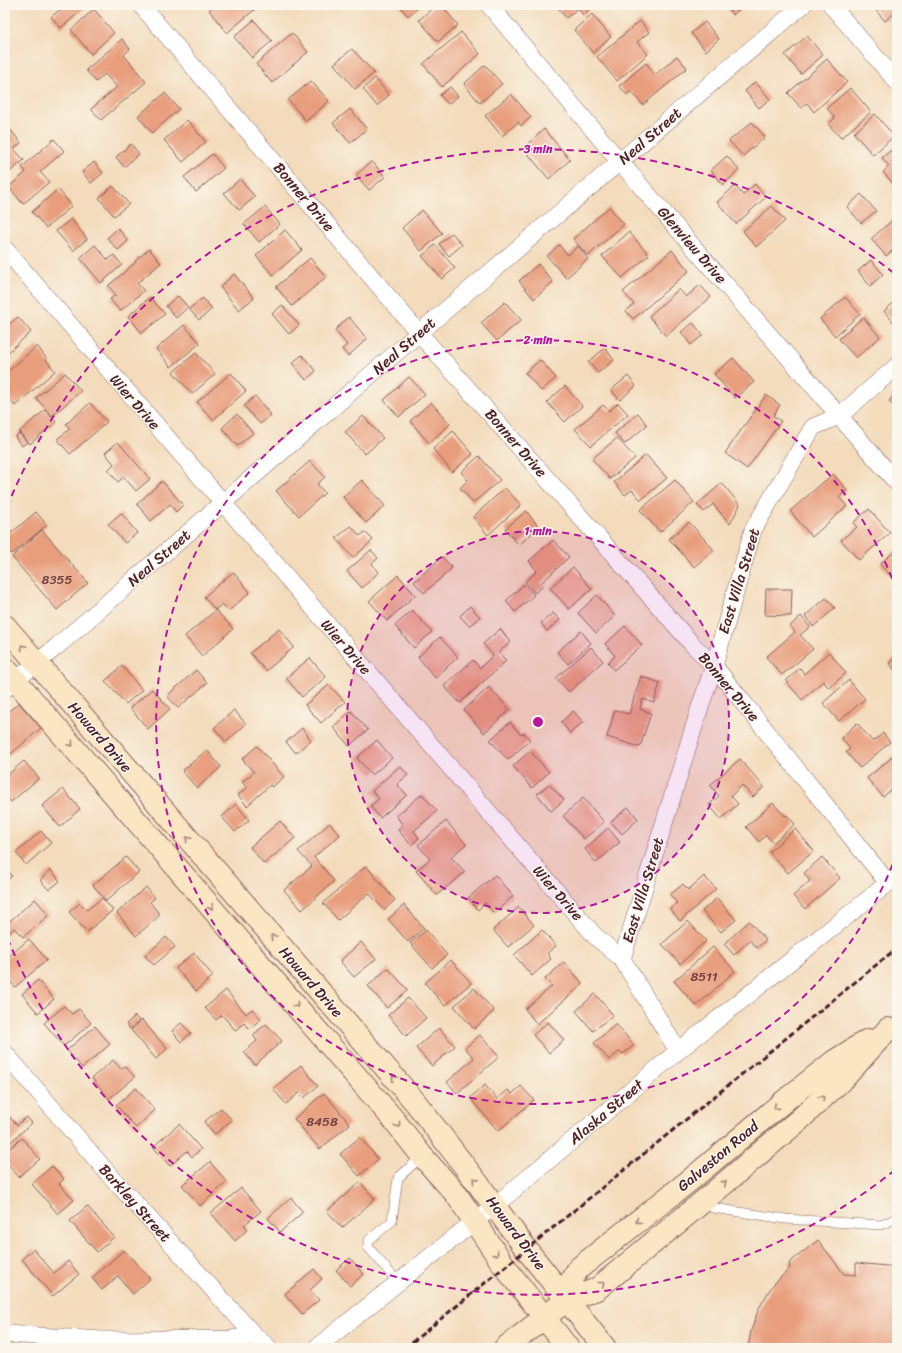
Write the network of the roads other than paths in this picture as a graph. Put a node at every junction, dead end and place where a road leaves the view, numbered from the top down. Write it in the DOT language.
graph roads {
  1 [pos="141,5"];
  2 [pos="489,5"];
  3 [pos="803,5"];
  4 [pos="831,5"];
  5 [pos="897,82"];
  6 [pos="620,162"];
  7 [pos="5,249"];
  8 [pos="419,333"];
  9 [pos="897,366"];
  10 [pos="839,416"];
  11 [pos="897,484"];
  12 [pos="222,503"];
  13 [pos="5,626"];
  14 [pos="36,663"];
  15 [pos="714,666"];
  16 [pos="8,679"];
  17 [pos="215,870"];
  18 [pos="892,879"];
  19 [pos="194,888"];
  20 [pos="622,959"];
  21 [pos="892,1025"];
  22 [pos="678,1051"];
  23 [pos="5,1053"];
  24 [pos="758,1122"];
  25 [pos="774,1141"];
  26 [pos="422,1156"];
  27 [pos="706,1199"];
  28 [pos="494,1205"];
  29 [pos="897,1218"];
  30 [pos="473,1222"];
  31 [pos="398,1282"];
  32 [pos="567,1300"];
  33 [pos="543,1318"];
  34 [pos="5,1334"];
  35 [pos="256,1336"];
  36 [pos="269,1348"];
  37 [pos="316,1348"];
  38 [pos="505,1348"];
  39 [pos="568,1348"];
  40 [pos="605,1348"];
  1 -- 8 [label="street, Bonner Drive"];
  2 -- 6 [label="street, Glenview Drive"];
  3 -- 6 [label="street, Neal Street"];
  4 -- 5 [label="street"];
  6 -- 8 [label="street, Neal Street"];
  6 -- 10 [label="street, Glenview Drive"];
  7 -- 12 [label="street, Wier Drive"];
  8 -- 12 [label="street, Neal Street"];
  8 -- 15 [label="street, Bonner Drive"];
  9 -- 10 [label="street, East Villa Street"];
  10 -- 11 [label="street, Glenview Drive"];
  10 -- 15 [label="street, East Villa Street"];
  12 -- 14 [label="street, Neal Street"];
  12 -- 20 [label="street, Wier Drive"];
  14 -- 13 [label="main road, Howard Drive, one-way"];
  14 -- 16 [label="street, Neal Street"];
  17 -- 14 [label="main road, Howard Drive, one-way"];
  15 -- 18 [label="street, Bonner Drive"];
  15 -- 20 [label="street, East Villa Street"];
  16 -- 19 [label="main road, Howard Drive, one-way"];
  17 -- 19 [label="main road"];
  28 -- 17 [label="main road, Howard Drive, one-way"];
  18 -- 22 [label="street, Alaska Street"];
  19 -- 26 [label="main road, Howard Drive, one-way"];
  20 -- 22 [label="street, Wier Drive"];
  21 -- 24 [label="main road, Galveston Road, one-way"];
  25 -- 21 [label="main road, Galveston Road, one-way"];
  22 -- 28 [label="street, Alaska Street"];
  23 -- 35 [label="street, Barkley Street"];
  24 -- 25 [label="main road"];
  24 -- 32 [label="main road, Galveston Road, one-way"];
  27 -- 25 [label="main road, Galveston Road, one-way"];
  26 -- 30 [label="main road, Howard Drive"];
  26 -- 31 [label="lane"];
  27 -- 29 [label="lane"];
  32 -- 27 [label="main road, Galveston Road, one-way"];
  28 -- 30 [label="street, Alaska Street"];
  28 -- 32 [label="main road, Howard Drive"];
  30 -- 31 [label="street, Alaska Street"];
  30 -- 33 [label="main road, Howard Drive, one-way"];
  31 -- 37 [label="street, Alaska Street"];
  32 -- 33 [label="main road, Galveston Road"];
  32 -- 40 [label="main road, Howard Drive"];
  33 -- 38 [label="main road, Galveston Road"];
  33 -- 39 [label="main road, Howard Drive"];
  34 -- 35 [label="street"];
  35 -- 36 [label="street, Barkley Street"];
}
